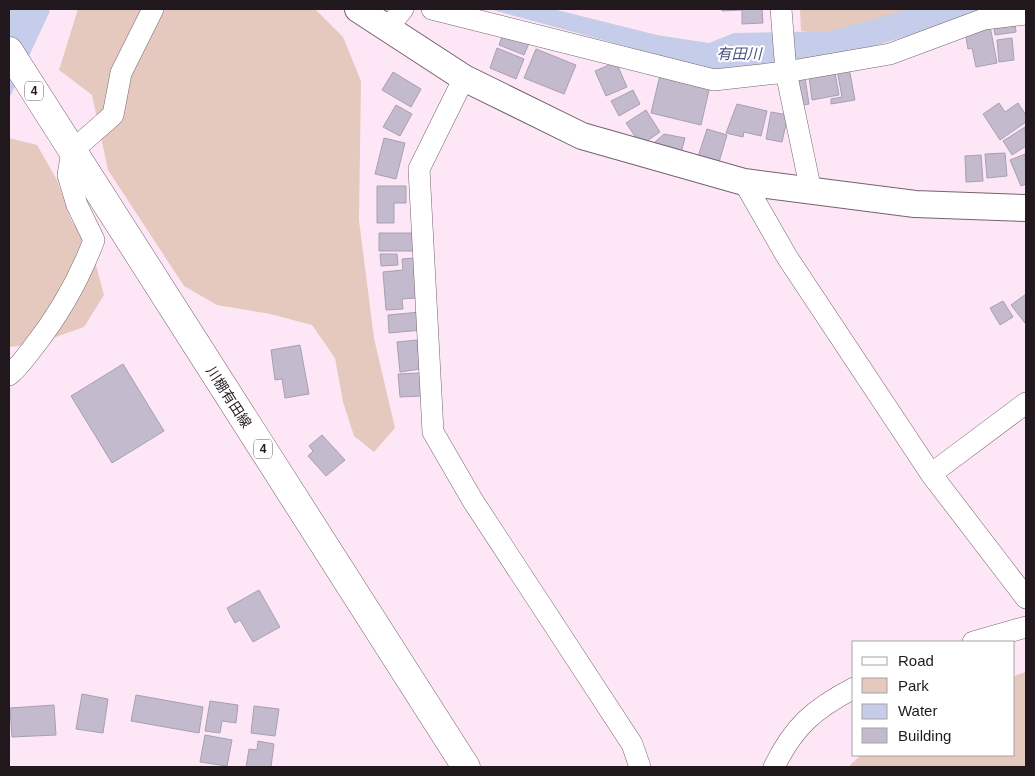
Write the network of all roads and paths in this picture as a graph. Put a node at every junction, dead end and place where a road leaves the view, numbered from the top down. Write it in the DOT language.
graph roads {
  1 [pos="153,9"];
  2 [pos="358,9"];
  3 [pos="403,9"];
  4 [pos="432,9"];
  5 [pos="1026,14"];
  6 [pos="781,17"];
  7 [pos="387,29"];
  8 [pos="9,51"];
  9 [pos="786,72"];
  10 [pos="464,78"];
  11 [pos="66,141"];
  12 [pos="744,182"];
  13 [pos="811,191"];
  14 [pos="1026,208"];
  15 [pos="9,375"];
  16 [pos="1026,403"];
  17 [pos="931,474"];
  18 [pos="1026,598"];
  19 [pos="1026,627"];
  20 [pos="977,641"];
  21 [pos="852,689"];
  22 [pos="466,767"];
  23 [pos="640,767"];
  24 [pos="774,767"];
  1 -- 11 [label="street"];
  2 -- 7 [label="street"];
  3 -- 7 [label="street"];
  4 -- 9 [label="street"];
  5 -- 9 [label="street"];
  6 -- 9 [label="street"];
  7 -- 10 [label="street"];
  8 -- 11 [label="main road, 川棚有田線 / 4"];
  9 -- 13 [label="street"];
  10 -- 12 [label="street"];
  10 -- 23 [label="street"];
  11 -- 15 [label="street"];
  11 -- 22 [label="main road, 川棚有田線 / 4"];
  12 -- 13 [label="street"];
  12 -- 17 [label="street"];
  13 -- 14 [label="street"];
  16 -- 17 [label="street"];
  17 -- 18 [label="street"];
  19 -- 20 [label="street"];
  21 -- 24 [label="street"];
}
